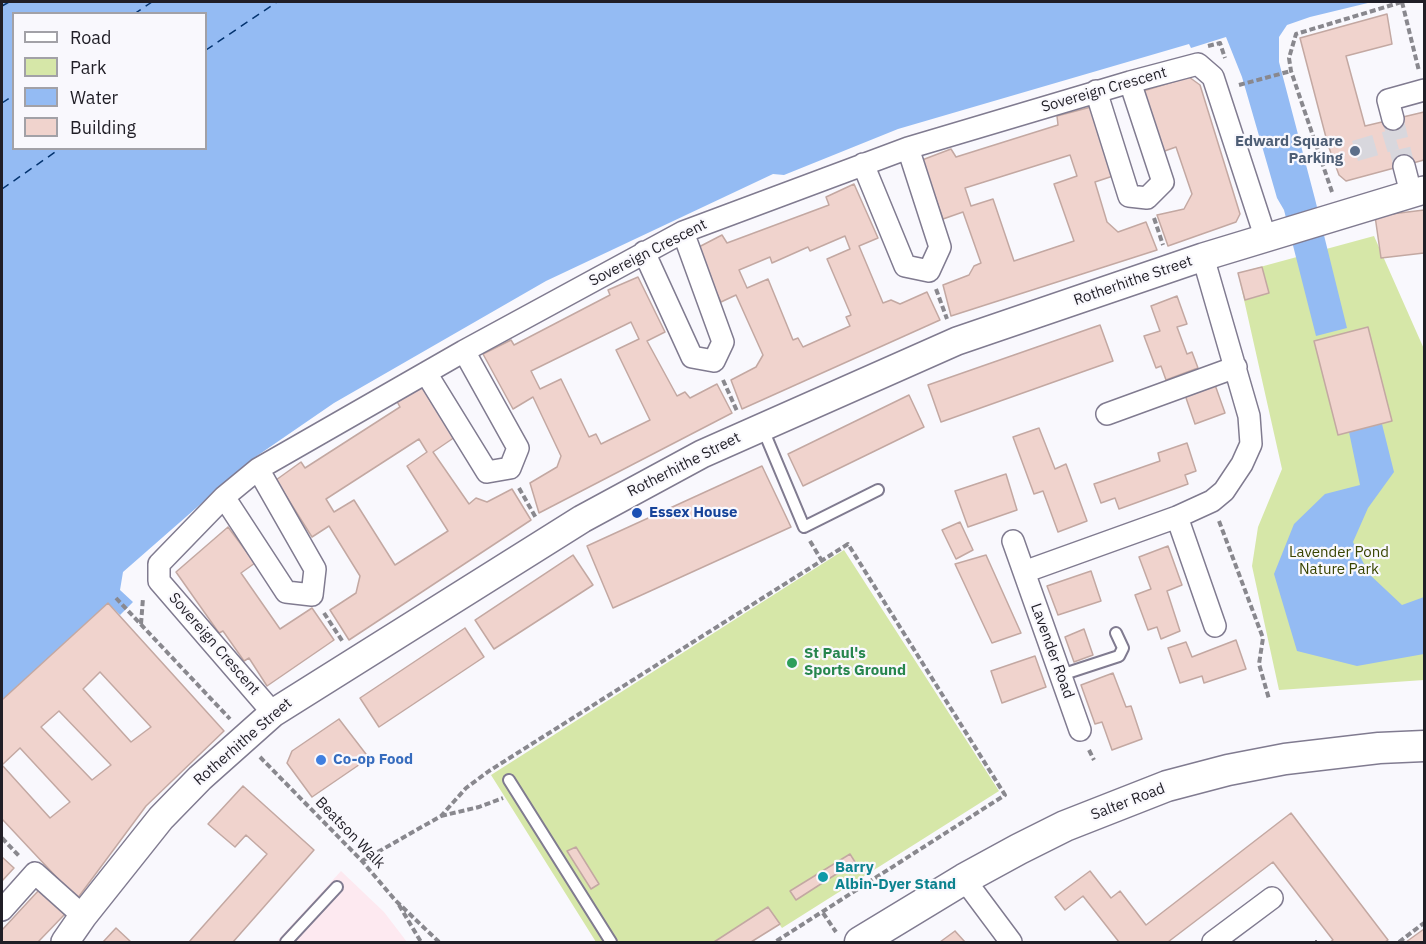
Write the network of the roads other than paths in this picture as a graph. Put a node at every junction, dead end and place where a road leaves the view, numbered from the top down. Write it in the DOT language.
graph roads {
  1 [pos="1130,82"];
  2 [pos="1424,90"];
  3 [pos="1096,91"];
  4 [pos="1393,119"];
  5 [pos="908,148"];
  6 [pos="863,164"];
  7 [pos="1404,166"];
  8 [pos="1418,192"];
  9 [pos="683,232"];
  10 [pos="1272,237"];
  11 [pos="644,252"];
  12 [pos="1203,257"];
  13 [pos="464,351"];
  14 [pos="1236,367"];
  15 [pos="426,373"];
  16 [pos="1107,414"];
  17 [pos="751,421"];
  18 [pos="258,469"];
  19 [pos="879,490"];
  20 [pos="224,497"];
  21 [pos="1177,517"];
  22 [pos="1013,541"];
  23 [pos="1024,572"];
  24 [pos="1215,626"];
  25 [pos="1116,633"];
  26 [pos="1061,675"];
  27 [pos="273,713"];
  28 [pos="1080,730"];
  29 [pos="1425,746"];
  30 [pos="509,780"];
  31 [pos="964,879"];
  32 [pos="337,887"];
  33 [pos="1272,898"];
  34 [pos="2,910"];
  35 [pos="83,916"];
  36 [pos="850,940"];
  37 [pos="65,942"];
  38 [pos="286,942"];
  39 [pos="611,942"];
  40 [pos="1011,942"];
  41 [pos="1214,942"];
  1 -- 3 [label="street, Sovereign Crescent"];
  1 -- 3 [label="street"];
  1 -- 10 [label="street, Sovereign Crescent"];
  2 -- 4 [label="street"];
  3 -- 5 [label="street, Sovereign Crescent"];
  5 -- 6 [label="street, Sovereign Crescent"];
  5 -- 6 [label="street"];
  6 -- 9 [label="street, Sovereign Crescent"];
  7 -- 8 [label="street"];
  8 -- 10 [label="street, Rotherhithe Street"];
  9 -- 11 [label="street, Sovereign Crescent"];
  9 -- 11 [label="street"];
  10 -- 12 [label="street, Rotherhithe Street"];
  11 -- 13 [label="street, Sovereign Crescent"];
  12 -- 14 [label="street"];
  12 -- 17 [label="street, Rotherhithe Street"];
  13 -- 15 [label="street, Sovereign Crescent"];
  13 -- 15 [label="street"];
  14 -- 16 [label="street"];
  14 -- 21 [label="street"];
  15 -- 18 [label="street, Sovereign Crescent"];
  17 -- 19 [label="lane"];
  17 -- 27 [label="street, Rotherhithe Street"];
  18 -- 20 [label="street, Sovereign Crescent"];
  18 -- 20 [label="street"];
  20 -- 27 [label="street, Sovereign Crescent"];
  21 -- 23 [label="street"];
  21 -- 24 [label="street"];
  22 -- 23 [label="street, Lavender Road"];
  23 -- 26 [label="street, Lavender Road"];
  25 -- 26 [label="lane"];
  26 -- 28 [label="street, Lavender Road"];
  27 -- 35 [label="street, Rotherhithe Street"];
  29 -- 31 [label="main road, Salter Road"];
  30 -- 39 [label="lane"];
  31 -- 36 [label="main road, Salter Road"];
  31 -- 40 [label="street"];
  32 -- 38 [label="lane"];
  33 -- 41 [label="street"];
  34 -- 35 [label="street"];
  35 -- 37 [label="street, Rotherhithe Street"];
}
